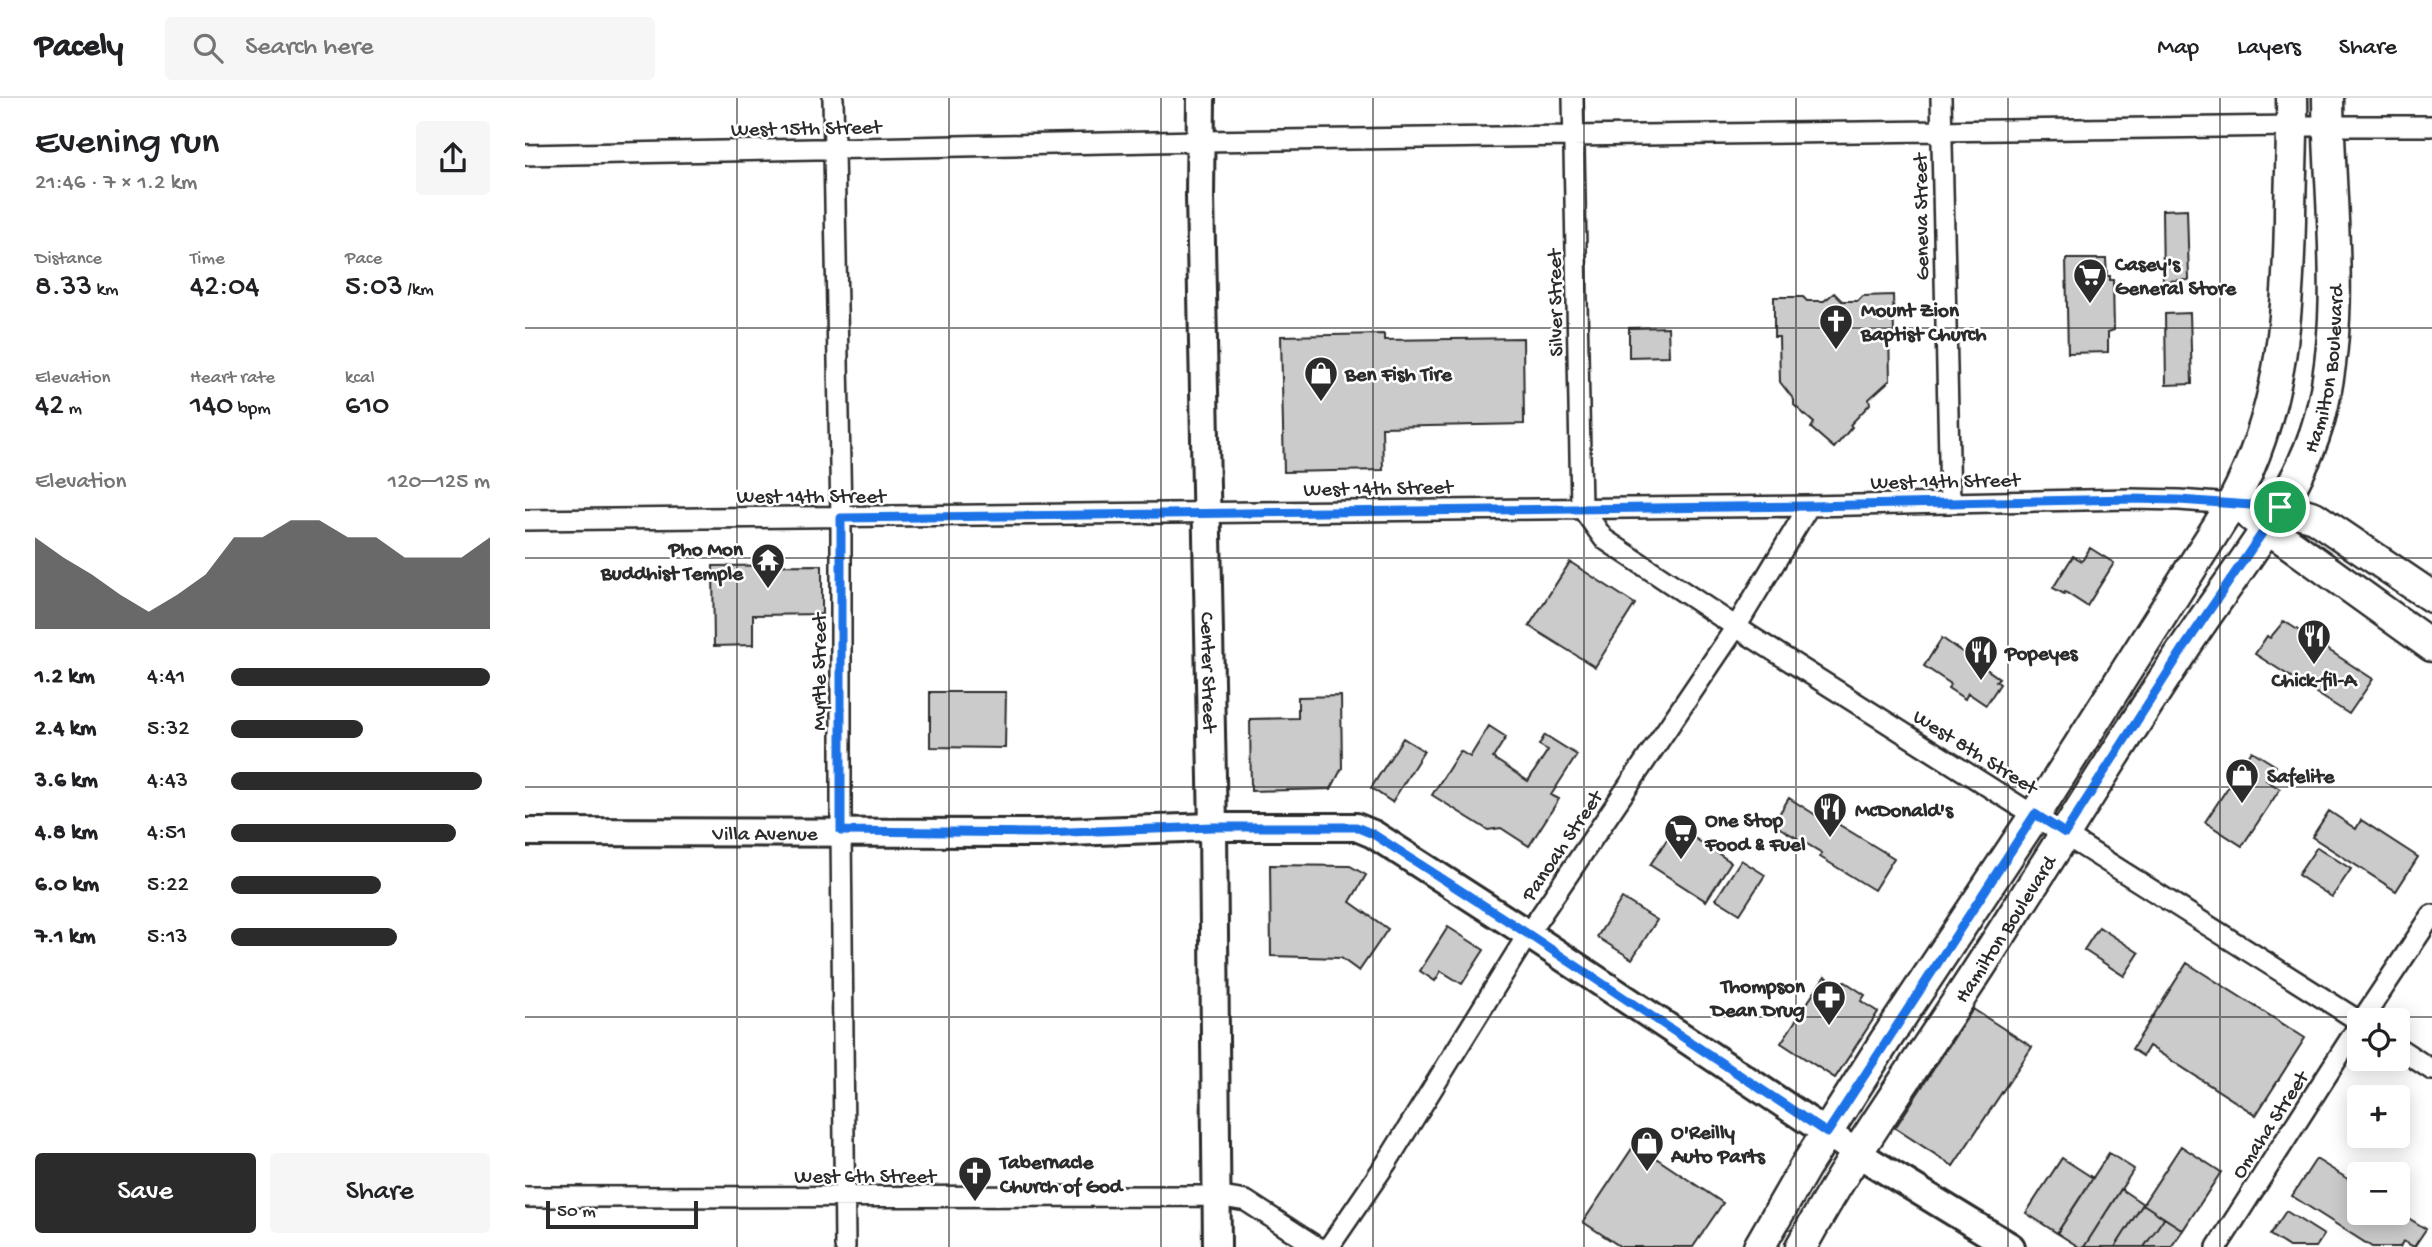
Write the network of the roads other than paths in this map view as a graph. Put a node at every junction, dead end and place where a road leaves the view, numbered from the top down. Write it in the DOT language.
graph roads {
  1 [pos="833,98"];
  2 [pos="1201,98"];
  3 [pos="1573,98"];
  4 [pos="1941,98"];
  5 [pos="2292,112"];
  6 [pos="2328,112"];
  7 [pos="2432,126"];
  8 [pos="1941,131"];
  9 [pos="1574,137"];
  10 [pos="1201,141"];
  11 [pos="834,149"];
  12 [pos="525,155"];
  13 [pos="1950,503"];
  14 [pos="2232,504"];
  15 [pos="1809,506"];
  16 [pos="1581,507"];
  17 [pos="1208,512"];
  18 [pos="2273,516"];
  19 [pos="841,518"];
  20 [pos="525,520"];
  21 [pos="2432,597"];
  22 [pos="1736,627"];
  23 [pos="2432,646"];
  24 [pos="2035,814"];
  25 [pos="1213,827"];
  26 [pos="841,831"];
  27 [pos="525,832"];
  28 [pos="2065,833"];
  29 [pos="2432,915"];
  30 [pos="1528,934"];
  31 [pos="2369,1008"];
  32 [pos="2347,1014"];
  33 [pos="2347,1042"];
  34 [pos="2410,1056"];
  35 [pos="2432,1070"];
  36 [pos="1827,1133"];
  37 [pos="1857,1153"];
  38 [pos="1216,1196"];
  39 [pos="525,1197"];
  40 [pos="845,1198"];
  41 [pos="845,1247"];
  42 [pos="1217,1247"];
  43 [pos="1317,1247"];
  44 [pos="1329,1247"];
  45 [pos="1759,1247"];
  46 [pos="1801,1247"];
  47 [pos="2011,1247"];
  48 [pos="2217,1247"];
  1 -- 11 [label="street, Myrtle Street"];
  2 -- 10 [label="main road, Center Street"];
  3 -- 9 [label="street, Silver Street"];
  4 -- 8 [label="street, Geneva Street"];
  5 -- 6 [label="street, West 15th Street"];
  5 -- 8 [label="street, West 15th Street"];
  5 -- 14 [label="main road, Hamilton Boulevard"];
  6 -- 7 [label="street, West 15th Street"];
  6 -- 18 [label="main road, Hamilton Boulevard"];
  8 -- 9 [label="street, West 15th Street"];
  8 -- 13 [label="street, Geneva Street"];
  9 -- 10 [label="street, West 15th Street"];
  9 -- 16 [label="street, Silver Street"];
  10 -- 11 [label="street, West 15th Street"];
  10 -- 17 [label="main road, Center Street"];
  11 -- 12 [label="street, West 15th Street"];
  11 -- 19 [label="street, Myrtle Street"];
  13 -- 14 [label="street, West 14th Street"];
  13 -- 15 [label="street, West 14th Street"];
  14 -- 18 [label="main road"];
  14 -- 24 [label="main road, Hamilton Boulevard"];
  15 -- 16 [label="street, West 14th Street"];
  15 -- 22 [label="street, Panoah Street"];
  16 -- 17 [label="street, West 14th Street"];
  16 -- 22 [label="street, West 8th Street"];
  17 -- 19 [label="street, West 14th Street"];
  17 -- 25 [label="main road, Center Street"];
  18 -- 21 [label="main road"];
  18 -- 23 [label="main road"];
  18 -- 28 [label="main road, Hamilton Boulevard"];
  19 -- 20 [label="street, West 14th Street"];
  19 -- 26 [label="street, Myrtle Street"];
  22 -- 24 [label="street, West 8th Street"];
  22 -- 30 [label="street, Panoah Street"];
  24 -- 28 [label="street, West 8th Street"];
  24 -- 36 [label="main road, Hamilton Boulevard"];
  25 -- 26 [label="main road, Villa Avenue"];
  25 -- 30 [label="main road, Villa Avenue"];
  25 -- 38 [label="main road, Center Street"];
  26 -- 27 [label="main road, Villa Avenue"];
  26 -- 40 [label="street, Myrtle Street"];
  28 -- 32 [label="street, West 8th Street"];
  28 -- 37 [label="main road, Hamilton Boulevard"];
  29 -- 31 [label="street, Omaha Street"];
  30 -- 36 [label="main road, Villa Avenue"];
  30 -- 44 [label="street, Panoah Street"];
  33 -- 48 [label="street, Omaha Street"];
  34 -- 35 [label="street"];
  36 -- 37 [label="main road, Villa Avenue"];
  36 -- 45 [label="main road, Hamilton Boulevard"];
  37 -- 46 [label="main road, Hamilton Boulevard"];
  37 -- 47 [label="main road, Villa Avenue"];
  38 -- 40 [label="street, West 6th Street"];
  38 -- 42 [label="main road, Center Street"];
  38 -- 43 [label="street, West 6th Street"];
  39 -- 40 [label="street, West 6th Street"];
  40 -- 41 [label="street, Myrtle Street"];
}
